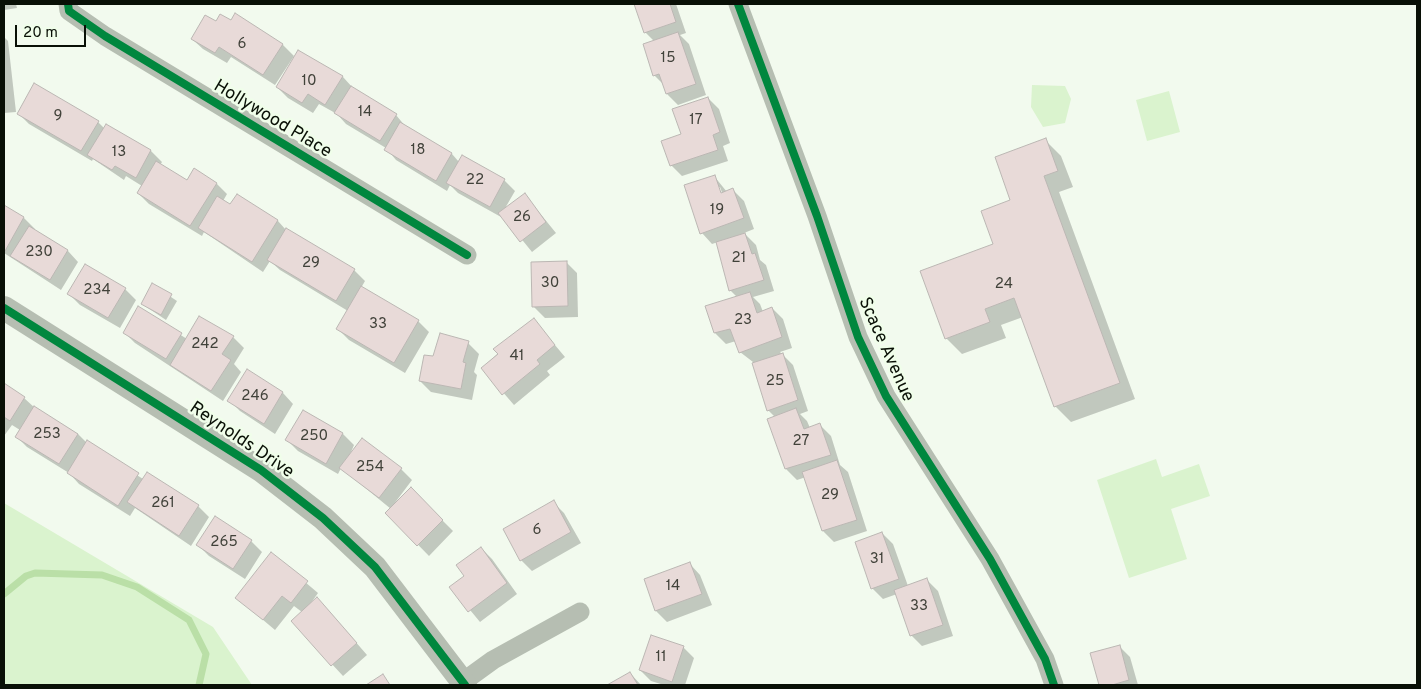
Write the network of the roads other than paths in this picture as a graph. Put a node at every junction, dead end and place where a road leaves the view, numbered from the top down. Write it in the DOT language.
graph roads {
  1 [pos="68,4"];
  2 [pos="738,4"];
  3 [pos="467,255"];
  4 [pos="4,308"];
  5 [pos="580,612"];
  6 [pos="464,683"];
  7 [pos="1054,685"];
  1 -- 3 [label="street, Hollywood Place"];
  2 -- 7 [label="street, Scace Avenue"];
  4 -- 6 [label="street, Reynolds Drive"];
  5 -- 6 [label="street"];
}
